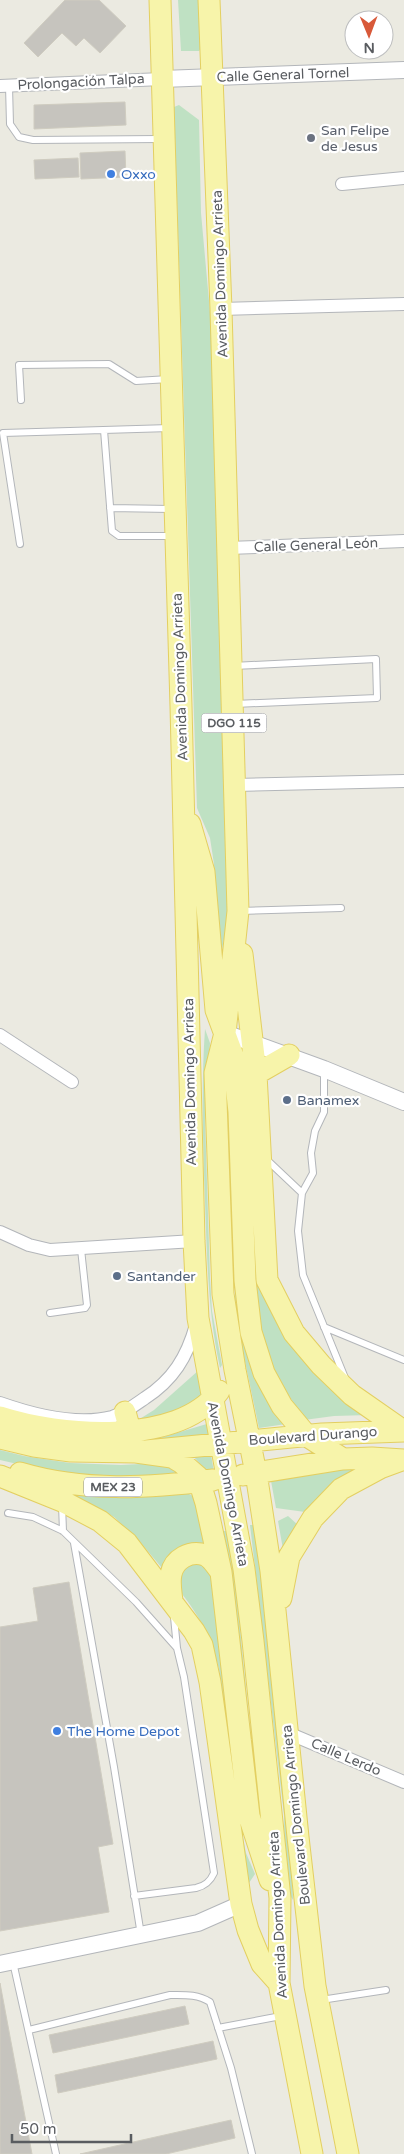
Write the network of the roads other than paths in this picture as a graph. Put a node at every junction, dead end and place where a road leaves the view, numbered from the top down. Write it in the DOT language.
graph roads {
  1 [pos="160,0"];
  2 [pos="209,0"];
  3 [pos="404,70"];
  4 [pos="212,77"];
  5 [pos="162,78"];
  6 [pos="4,86"];
  7 [pos="164,138"];
  8 [pos="404,178"];
  9 [pos="342,184"];
  10 [pos="404,304"];
  11 [pos="221,309"];
  12 [pos="171,379"];
  13 [pos="21,400"];
  14 [pos="172,428"];
  15 [pos="104,430"];
  16 [pos="110,508"];
  17 [pos="175,509"];
  18 [pos="176,536"];
  19 [pos="404,541"];
  20 [pos="20,544"];
  21 [pos="228,548"];
  22 [pos="232,666"];
  23 [pos="233,704"];
  24 [pos="404,781"];
  25 [pos="236,785"];
  26 [pos="183,807"];
  27 [pos="341,908"];
  28 [pos="238,911"];
  29 [pos="225,1033"];
  30 [pos="0,1035"];
  31 [pos="251,1042"];
  32 [pos="289,1055"];
  33 [pos="324,1069"];
  34 [pos="256,1074"];
  35 [pos="72,1082"];
  36 [pos="237,1093"];
  37 [pos="404,1102"];
  38 [pos="216,1120"];
  39 [pos="259,1152"];
  40 [pos="302,1193"];
  41 [pos="0,1232"];
  42 [pos="194,1240"];
  43 [pos="81,1249"];
  44 [pos="50,1313"];
  45 [pos="198,1318"];
  46 [pos="324,1327"];
  47 [pos="404,1360"];
  48 [pos="234,1370"];
  49 [pos="352,1395"];
  50 [pos="212,1400"];
  51 [pos="0,1403"];
  52 [pos="0,1417"];
  53 [pos="127,1422"];
  54 [pos="403,1431"];
  55 [pos="307,1436"];
  56 [pos="0,1438"];
  57 [pos="250,1441"];
  58 [pos="222,1444"];
  59 [pos="136,1452"];
  60 [pos="344,1459"];
  61 [pos="404,1460"];
  62 [pos="0,1466"];
  63 [pos="256,1474"];
  64 [pos="0,1476"];
  65 [pos="228,1478"];
  66 [pos="200,1481"];
  67 [pos="62,1501"];
  68 [pos="8,1513"];
  69 [pos="63,1531"];
  70 [pos="74,1542"];
  71 [pos="221,1572"];
  72 [pos="172,1601"];
  73 [pos="277,1630"];
  74 [pos="177,1648"];
  75 [pos="288,1733"];
  76 [pos="404,1782"];
  77 [pos="270,1859"];
  78 [pos="134,1896"];
  79 [pos="280,1898"];
  80 [pos="241,1904"];
  81 [pos="141,1936"];
  82 [pos="6,1962"];
  83 [pos="279,1983"];
  84 [pos="386,1990"];
  85 [pos="316,1993"];
  86 [pos="285,2015"];
  87 [pos="218,2028"];
  88 [pos="29,2030"];
  89 [pos="56,2154"];
  90 [pos="252,2154"];
  91 [pos="312,2154"];
  92 [pos="348,2154"];
  1 -- 5 [label="main road, Avenida Domingo Arrieta / DGO 115"];
  2 -- 4 [label="main road, Avenida Domingo Arrieta / DGO 115"];
  3 -- 4 [label="street, Calle General Tornel"];
  4 -- 5 [label="street, Calle General Tornel"];
  4 -- 11 [label="main road, Avenida Domingo Arrieta / DGO 115"];
  5 -- 6 [label="street, Prolongación Talpa"];
  5 -- 7 [label="main road, Avenida Domingo Arrieta / DGO 115"];
  6 -- 7 [label="lane"];
  7 -- 12 [label="main road, Avenida Domingo Arrieta / DGO 115"];
  8 -- 9 [label="street"];
  10 -- 11 [label="street"];
  11 -- 21 [label="main road, Avenida Domingo Arrieta / DGO 115"];
  12 -- 13 [label="lane"];
  12 -- 14 [label="main road, Avenida Domingo Arrieta / DGO 115"];
  14 -- 15 [label="lane"];
  14 -- 17 [label="main road, Avenida Domingo Arrieta / DGO 115"];
  15 -- 16 [label="lane"];
  15 -- 20 [label="lane"];
  16 -- 17 [label="lane"];
  16 -- 18 [label="lane"];
  17 -- 18 [label="main road, Avenida Domingo Arrieta / DGO 115"];
  18 -- 26 [label="main road, Avenida Domingo Arrieta / DGO 115"];
  19 -- 21 [label="street, Calle General León"];
  21 -- 22 [label="main road, Avenida Domingo Arrieta / DGO 115"];
  22 -- 23 [label="main road, Avenida Domingo Arrieta / DGO 115"];
  22 -- 23 [label="lane"];
  23 -- 25 [label="main road, Avenida Domingo Arrieta / DGO 115"];
  24 -- 25 [label="street"];
  25 -- 28 [label="main road, Avenida Domingo Arrieta / DGO 115"];
  26 -- 29 [label="main road"];
  26 -- 42 [label="main road, Avenida Domingo Arrieta / DGO 115"];
  27 -- 28 [label="lane"];
  28 -- 29 [label="main road, Avenida Domingo Arrieta / DGO 115"];
  28 -- 31 [label="main road"];
  29 -- 31 [label="street"];
  29 -- 36 [label="main road"];
  29 -- 38 [label="main road, Avenida Domingo Arrieta / DGO 115"];
  30 -- 35 [label="street"];
  31 -- 32 [label="street"];
  31 -- 34 [label="main road"];
  32 -- 33 [label="street"];
  32 -- 34 [label="main road"];
  33 -- 37 [label="street"];
  33 -- 40 [label="lane"];
  34 -- 36 [label="main road"];
  34 -- 39 [label="main road"];
  36 -- 38 [label="main road"];
  36 -- 55 [label="main road"];
  38 -- 48 [label="main road, Avenida Domingo Arrieta / DGO 115"];
  39 -- 40 [label="lane"];
  39 -- 49 [label="main road"];
  40 -- 46 [label="lane"];
  41 -- 43 [label="street"];
  42 -- 43 [label="street"];
  42 -- 45 [label="main road, Avenida Domingo Arrieta / DGO 115"];
  43 -- 44 [label="lane"];
  45 -- 50 [label="main road, Avenida Domingo Arrieta / DGO 115"];
  45 -- 53 [label="street"];
  46 -- 47 [label="lane"];
  46 -- 49 [label="lane"];
  48 -- 50 [label="main road"];
  48 -- 57 [label="main road, Avenida Domingo Arrieta / DGO 115"];
  49 -- 54 [label="main road"];
  50 -- 53 [label="main road"];
  50 -- 58 [label="main road, Avenida Domingo Arrieta / DGO 115"];
  51 -- 53 [label="street"];
  52 -- 53 [label="main road"];
  53 -- 59 [label="main road"];
  54 -- 55 [label="main road, Boulevard Durango"];
  55 -- 57 [label="main road, Boulevard Durango"];
  55 -- 60 [label="main road"];
  56 -- 59 [label="main road"];
  57 -- 58 [label="main road, Boulevard Durango"];
  57 -- 63 [label="main road, Avenida Domingo Arrieta / DGO 115"];
  58 -- 59 [label="main road, Boulevard Durango"];
  58 -- 65 [label="main road, Avenida Domingo Arrieta / DGO 115"];
  59 -- 66 [label="main road"];
  60 -- 61 [label="main road, Boulevard Durango / MEX 23"];
  60 -- 63 [label="main road, Boulevard Durango / MEX 23"];
  61 -- 73 [label="main road"];
  62 -- 66 [label="main road, MEX 23"];
  63 -- 65 [label="main road, Boulevard Durango / MEX 23"];
  63 -- 73 [label="main road, Boulevard Domingo Arrieta"];
  64 -- 67 [label="main road"];
  65 -- 66 [label="main road, MEX 23"];
  65 -- 77 [label="main road, Avenida Domingo Arrieta"];
  66 -- 71 [label="main road"];
  67 -- 69 [label="lane"];
  67 -- 72 [label="main road"];
  68 -- 69 [label="lane"];
  69 -- 70 [label="lane"];
  70 -- 74 [label="lane"];
  70 -- 78 [label="lane"];
  71 -- 72 [label="main road"];
  71 -- 77 [label="main road"];
  72 -- 74 [label="lane"];
  72 -- 80 [label="main road"];
  73 -- 75 [label="main road, Boulevard Domingo Arrieta"];
  74 -- 78 [label="lane"];
  75 -- 76 [label="street, Calle Lerdo"];
  75 -- 85 [label="main road, Boulevard Domingo Arrieta"];
  77 -- 79 [label="main road"];
  77 -- 80 [label="main road"];
  78 -- 81 [label="lane"];
  79 -- 83 [label="main road, Avenida Domingo Arrieta"];
  79 -- 85 [label="main road"];
  80 -- 81 [label="street"];
  80 -- 83 [label="main road"];
  81 -- 82 [label="street"];
  82 -- 88 [label="lane"];
  83 -- 86 [label="main road, Avenida Domingo Arrieta"];
  84 -- 85 [label="lane"];
  85 -- 92 [label="main road, Boulevard Domingo Arrieta"];
  86 -- 87 [label="lane"];
  86 -- 91 [label="main road, Avenida Domingo Arrieta"];
  87 -- 88 [label="lane"];
  87 -- 90 [label="lane"];
  88 -- 89 [label="lane"];
}
